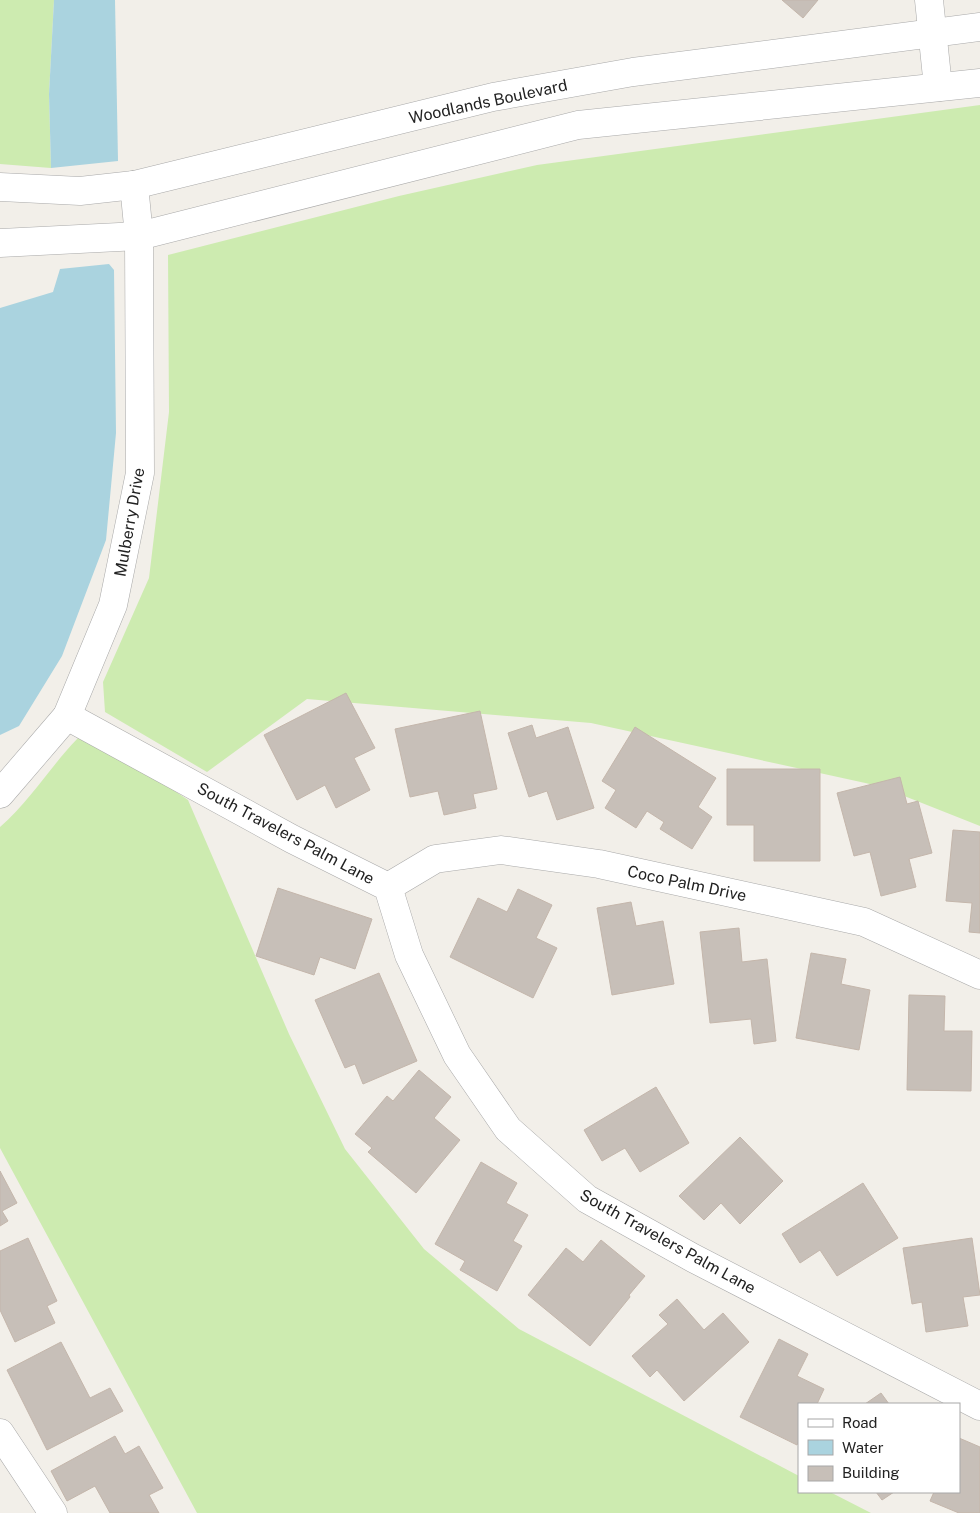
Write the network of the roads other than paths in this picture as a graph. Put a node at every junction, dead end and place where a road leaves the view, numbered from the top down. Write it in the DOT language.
graph roads {
  1 [pos="929,0"];
  2 [pos="980,27"];
  3 [pos="931,32"];
  4 [pos="980,83"];
  5 [pos="938,87"];
  6 [pos="134,185"];
  7 [pos="0,187"];
  8 [pos="138,236"];
  9 [pos="0,243"];
  10 [pos="67,716"];
  11 [pos="0,794"];
  12 [pos="388,886"];
  13 [pos="980,975"];
  14 [pos="980,1406"];
  15 [pos="0,1434"];
  16 [pos="54,1513"];
  1 -- 3 [label="street"];
  2 -- 3 [label="street, Woodlands Boulevard"];
  3 -- 5 [label="street"];
  3 -- 6 [label="street, Woodlands Boulevard"];
  4 -- 5 [label="street"];
  5 -- 8 [label="street"];
  6 -- 7 [label="street, Woodlands Boulevard"];
  6 -- 8 [label="street, Mulberry Drive"];
  8 -- 9 [label="street"];
  8 -- 10 [label="street, Mulberry Drive"];
  10 -- 11 [label="street, Mulberry Drive"];
  10 -- 12 [label="street, South Travelers Palm Lane"];
  12 -- 13 [label="street, Coco Palm Drive"];
  12 -- 14 [label="street, South Travelers Palm Lane"];
  15 -- 16 [label="street"];
}
